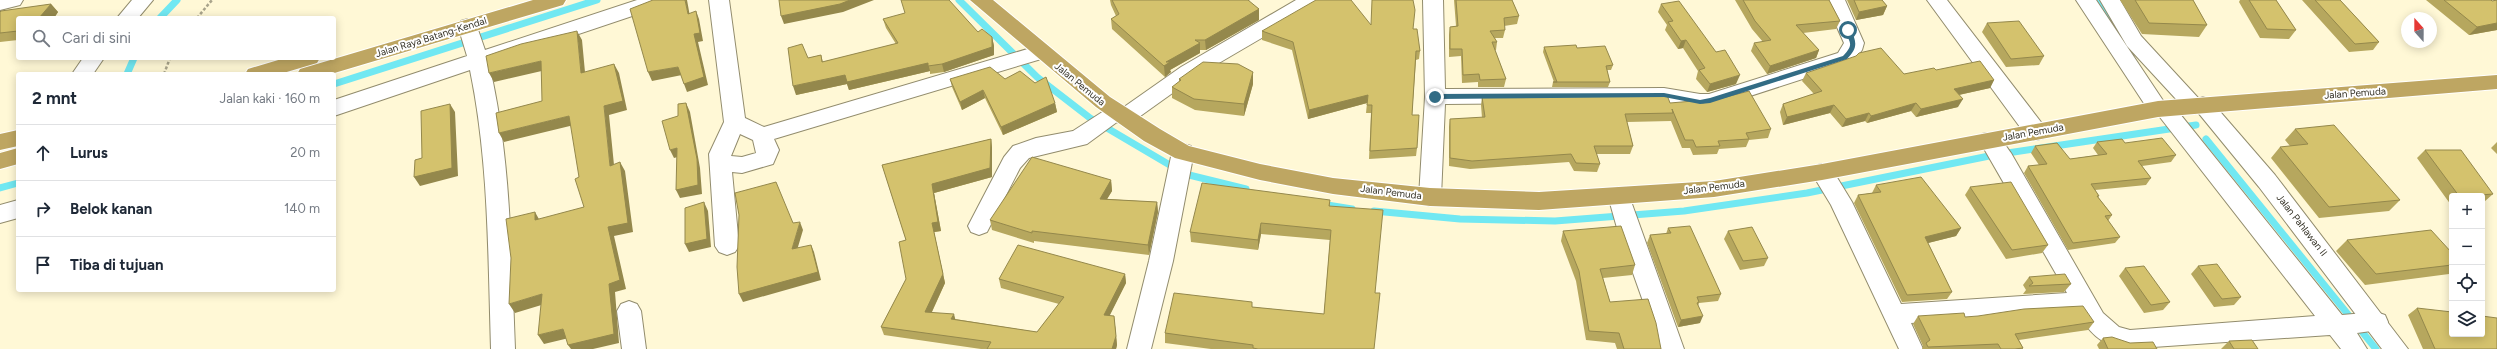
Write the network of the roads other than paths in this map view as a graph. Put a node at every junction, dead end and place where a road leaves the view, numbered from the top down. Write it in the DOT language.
graph roads {
  1 [pos="12,0"];
  2 [pos="143,0"];
  3 [pos="505,0"];
  4 [pos="556,0"];
  5 [pos="658,0"];
  6 [pos="719,0"];
  7 [pos="980,0"];
  8 [pos="1311,0"];
  9 [pos="1433,0"];
  10 [pos="1835,0"];
  11 [pos="1937,0"];
  12 [pos="2086,0"];
  13 [pos="2110,0"];
  14 [pos="0,3"];
  15 [pos="129,16"];
  16 [pos="473,40"];
  17 [pos="336,50"];
  18 [pos="1034,54"];
  19 [pos="92,60"];
  20 [pos="303,60"];
  21 [pos="84,72"];
  22 [pos="263,72"];
  23 [pos="317,72"];
  24 [pos="2497,82"];
  25 [pos="1435,97"];
  26 [pos="336,107"];
  27 [pos="2181,112"];
  28 [pos="1116,116"];
  29 [pos="735,122"];
  30 [pos="2036,132"];
  31 [pos="762,135"];
  32 [pos="16,138"];
  33 [pos="0,142"];
  34 [pos="1995,148"];
  35 [pos="1183,156"];
  36 [pos="16,157"];
  37 [pos="0,161"];
  38 [pos="722,163"];
  39 [pos="1825,177"];
  40 [pos="1430,197"];
  41 [pos="1620,200"];
  42 [pos="16,210"];
  43 [pos="0,214"];
  44 [pos="979,226"];
  45 [pos="727,246"];
  46 [pos="2084,302"];
  47 [pos="629,311"];
  48 [pos="1896,314"];
  49 [pos="2356,324"];
  50 [pos="503,349"];
  51 [pos="634,349"];
  52 [pos="1139,349"];
  53 [pos="1672,349"];
  54 [pos="1911,349"];
  55 [pos="2355,349"];
  56 [pos="2396,349"];
  1 -- 14 [label="street"];
  2 -- 15 [label="street"];
  3 -- 17 [label="highway, Jalan Raya Batang-Kendal"];
  4 -- 16 [label="highway, Jalan Raya Batang-Kendal"];
  5 -- 16 [label="street"];
  6 -- 29 [label="street"];
  7 -- 18 [label="highway, Jalan Pemuda"];
  8 -- 28 [label="street"];
  9 -- 25 [label="street"];
  10 -- 25 [label="street"];
  11 -- 30 [label="street"];
  12 -- 27 [label="street"];
  13 -- 27 [label="street"];
  16 -- 23 [label="highway, Jalan Raya Batang-Kendal"];
  16 -- 26 [label="street"];
  16 -- 50 [label="street"];
  18 -- 28 [label="highway, Jalan Pemuda"];
  18 -- 31 [label="street"];
  19 -- 21 [label="street"];
  20 -- 22 [label="highway"];
  24 -- 27 [label="highway, Jalan Pemuda"];
  25 -- 40 [label="street"];
  27 -- 30 [label="highway, Jalan Pemuda"];
  27 -- 49 [label="street"];
  27 -- 49 [label="street, Jalan Pahlawan II"];
  28 -- 35 [label="highway, Jalan Pemuda"];
  28 -- 44 [label="street"];
  29 -- 31 [label="street"];
  29 -- 38 [label="street"];
  30 -- 34 [label="highway, Jalan Pemuda"];
  31 -- 38 [label="street"];
  32 -- 33 [label="highway"];
  34 -- 39 [label="highway, Jalan Pemuda"];
  34 -- 46 [label="street"];
  35 -- 40 [label="highway, Jalan Pemuda"];
  35 -- 52 [label="street"];
  36 -- 37 [label="highway"];
  38 -- 45 [label="street"];
  39 -- 41 [label="highway, Jalan Pemuda"];
  39 -- 48 [label="street"];
  40 -- 41 [label="highway, Jalan Pemuda"];
  41 -- 53 [label="street"];
  42 -- 43 [label="street"];
  46 -- 48 [label="street"];
  46 -- 49 [label="street"];
  47 -- 51 [label="street"];
  48 -- 54 [label="street"];
  49 -- 55 [label="street"];
  49 -- 56 [label="street, Jalan Pahlawan II"];
}
